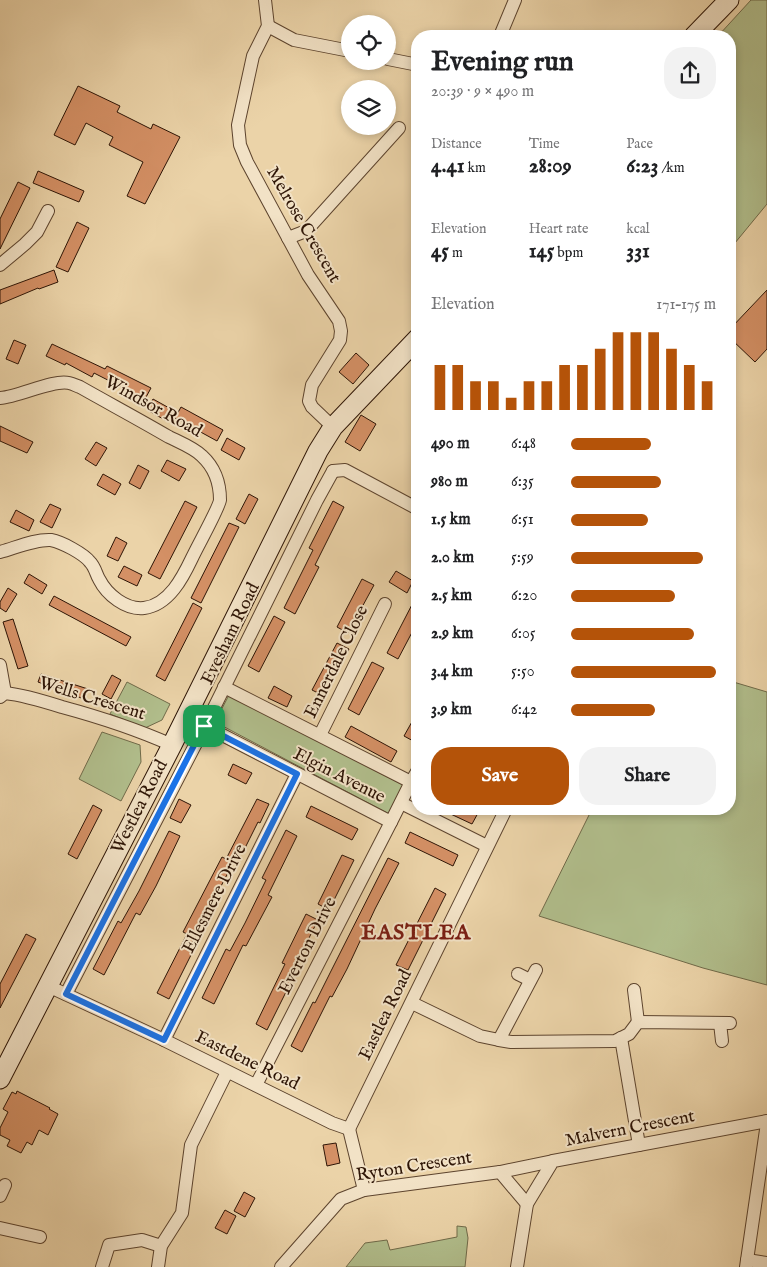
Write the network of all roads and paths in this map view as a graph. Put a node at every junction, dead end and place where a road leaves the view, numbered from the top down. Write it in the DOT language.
graph roads {
  1 [pos="265,0"];
  2 [pos="516,0"];
  3 [pos="730,0"];
  4 [pos="268,26"];
  5 [pos="503,30"];
  6 [pos="700,30"];
  7 [pos="341,49"];
  8 [pos="396,61"];
  9 [pos="411,64"];
  10 [pos="399,128"];
  11 [pos="48,211"];
  12 [pos="288,238"];
  13 [pos="0,265"];
  14 [pos="411,345"];
  15 [pos="0,398"];
  16 [pos="333,427"];
  17 [pos="318,451"];
  18 [pos="333,472"];
  19 [pos="411,505"];
  20 [pos="0,552"];
  21 [pos="385,604"];
  22 [pos="0,665"];
  23 [pos="224,687"];
  24 [pos="2,695"];
  25 [pos="204,726"];
  26 [pos="320,735"];
  27 [pos="172,745"];
  28 [pos="297,774"];
  29 [pos="411,782"];
  30 [pos="400,803"];
  31 [pos="411,808"];
  32 [pos="424,815"];
  33 [pos="503,815"];
  34 [pos="391,822"];
  35 [pos="487,846"];
  36 [pos="518,974"];
  37 [pos="48,986"];
  38 [pos="634,990"];
  39 [pos="66,994"];
  40 [pos="412,1003"];
  41 [pos="638,1022"];
  42 [pos="620,1038"];
  43 [pos="164,1040"];
  44 [pos="499,1040"];
  45 [pos="722,1041"];
  46 [pos="228,1072"];
  47 [pos="0,1079"];
  48 [pos="256,1085"];
  49 [pos="767,1122"];
  50 [pos="349,1129"];
  51 [pos="638,1145"];
  52 [pos="553,1161"];
  53 [pos="500,1172"];
  54 [pos="364,1190"];
  55 [pos="527,1204"];
  56 [pos="0,1228"];
  57 [pos="40,1237"];
  58 [pos="161,1246"];
  59 [pos="746,1263"];
  60 [pos="767,1263"];
  61 [pos="102,1267"];
  62 [pos="158,1267"];
  63 [pos="281,1267"];
  64 [pos="517,1267"];
  1 -- 4 [label="street"];
  2 -- 5 [label="street"];
  3 -- 6 [label="main road"];
  4 -- 7 [label="street"];
  4 -- 12 [label="street, Melrose Crescent"];
  8 -- 9 [label="street"];
  10 -- 12 [label="street"];
  11 -- 13 [label="street"];
  12 -- 16 [label="street, Melrose Crescent"];
  14 -- 16 [label="main road, Westlea Road"];
  15 -- 20 [label="street, Windsor Road"];
  16 -- 17 [label="main road, Westlea Road"];
  17 -- 18 [label="street"];
  17 -- 27 [label="main road, Westlea Road"];
  18 -- 19 [label="street"];
  18 -- 23 [label="street, Evesham Road"];
  21 -- 26 [label="street, Ennerdale Close"];
  22 -- 24 [label="street"];
  23 -- 25 [label="street, Evesham Road"];
  23 -- 26 [label="street, Elgin Avenue"];
  24 -- 27 [label="street, Wells Crescent"];
  25 -- 28 [label="street, Elgin Avenue"];
  25 -- 39 [label="street, Evesham Road"];
  26 -- 29 [label="street, Elgin Avenue"];
  27 -- 37 [label="main road, Westlea Road"];
  28 -- 34 [label="street, Elgin Avenue"];
  28 -- 43 [label="street, Ellesmere Drive"];
  29 -- 30 [label="street, Elgin Avenue"];
  30 -- 31 [label="street"];
  30 -- 34 [label="street, Elgin Avenue"];
  32 -- 35 [label="street"];
  33 -- 35 [label="street, Eastlea Road"];
  34 -- 48 [label="street, Everton Drive"];
  35 -- 40 [label="street, Eastlea Road"];
  36 -- 44 [label="street"];
  37 -- 39 [label="street, Eastdene Road"];
  37 -- 47 [label="main road, Westlea Road"];
  38 -- 41 [label="street"];
  39 -- 43 [label="street, Eastdene Road"];
  40 -- 44 [label="street"];
  40 -- 50 [label="street, Eastlea Road"];
  41 -- 42 [label="street"];
  41 -- 45 [label="street"];
  42 -- 44 [label="street"];
  42 -- 51 [label="street"];
  43 -- 46 [label="street, Eastdene Road"];
  46 -- 48 [label="street, Eastdene Road"];
  46 -- 58 [label="street"];
  48 -- 50 [label="street, Eastdene Road"];
  49 -- 51 [label="street, Malvern Crescent"];
  49 -- 59 [label="street"];
  50 -- 54 [label="street"];
  51 -- 52 [label="street, Malvern Crescent"];
  52 -- 53 [label="street, Ryton Crescent"];
  52 -- 55 [label="street, Malvern Crescent"];
  53 -- 54 [label="street, Ryton Crescent"];
  53 -- 55 [label="street"];
  54 -- 63 [label="street, Ryton Crescent"];
  55 -- 64 [label="street, Malvern Crescent"];
  56 -- 57 [label="street"];
  58 -- 61 [label="street"];
  58 -- 62 [label="street"];
  59 -- 60 [label="street"];
}
